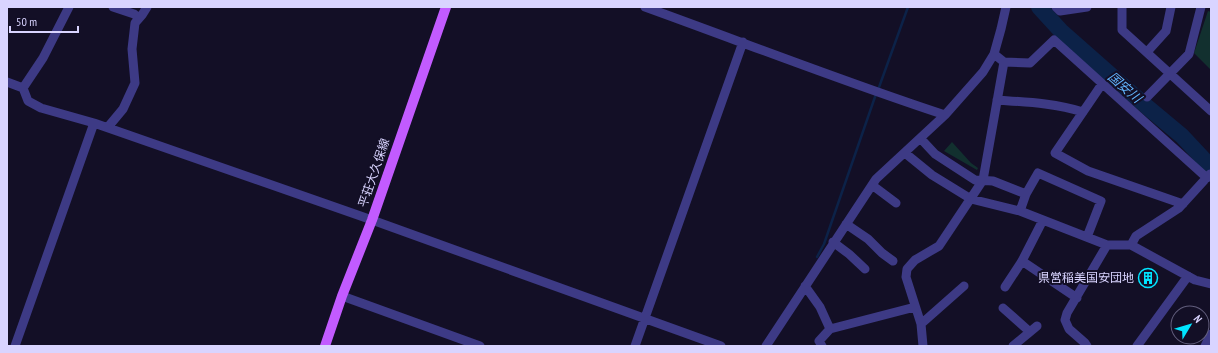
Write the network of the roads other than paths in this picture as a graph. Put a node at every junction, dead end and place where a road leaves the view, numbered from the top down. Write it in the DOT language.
graph roads {
  1 [pos="69,7"];
  2 [pos="113,7"];
  3 [pos="147,7"];
  4 [pos="446,7"];
  5 [pos="645,7"];
  6 [pos="1006,7"];
  7 [pos="1056,7"];
  8 [pos="1087,7"];
  9 [pos="1122,7"];
  10 [pos="1171,7"];
  11 [pos="1201,7"];
  12 [pos="139,18"];
  13 [pos="743,42"];
  14 [pos="1147,52"];
  15 [pos="994,54"];
  16 [pos="1004,62"];
  17 [pos="1170,74"];
  18 [pos="7,82"];
  19 [pos="1102,84"];
  20 [pos="23,88"];
  21 [pos="1147,97"];
  22 [pos="997,100"];
  23 [pos="1083,112"];
  24 [pos="1211,112"];
  25 [pos="945,116"];
  26 [pos="94,123"];
  27 [pos="108,127"];
  28 [pos="921,139"];
  29 [pos="905,153"];
  30 [pos="1209,175"];
  31 [pos="983,180"];
  32 [pos="872,186"];
  33 [pos="1026,194"];
  34 [pos="971,199"];
  35 [pos="896,203"];
  36 [pos="1183,204"];
  37 [pos="1020,211"];
  38 [pos="372,220"];
  39 [pos="1044,220"];
  40 [pos="846,224"];
  41 [pos="1087,237"];
  42 [pos="833,242"];
  43 [pos="1107,245"];
  44 [pos="1131,245"];
  45 [pos="893,261"];
  46 [pos="1022,261"];
  47 [pos="865,269"];
  48 [pos="1188,276"];
  49 [pos="1211,284"];
  50 [pos="805,286"];
  51 [pos="964,286"];
  52 [pos="1005,287"];
  53 [pos="342,296"];
  54 [pos="1077,298"];
  55 [pos="915,307"];
  56 [pos="1002,308"];
  57 [pos="645,318"];
  58 [pos="921,324"];
  59 [pos="830,329"];
  60 [pos="1211,334"];
  61 [pos="1084,345"];
  62 [pos="15,346"];
  63 [pos="325,346"];
  64 [pos="480,346"];
  65 [pos="635,346"];
  66 [pos="721,346"];
  67 [pos="766,346"];
  68 [pos="822,346"];
  69 [pos="923,346"];
  70 [pos="1013,346"];
  71 [pos="1137,346"];
  72 [pos="1204,346"];
  1 -- 20 [label="street"];
  2 -- 12 [label="street"];
  3 -- 12 [label="street"];
  4 -- 38 [label="main road, 平荘大久保線"];
  5 -- 13 [label="street"];
  6 -- 15 [label="street"];
  7 -- 8 [label="street"];
  9 -- 14 [label="street"];
  10 -- 14 [label="street"];
  11 -- 17 [label="street"];
  12 -- 27 [label="street"];
  13 -- 25 [label="street"];
  13 -- 57 [label="street"];
  14 -- 17 [label="street"];
  15 -- 16 [label="street"];
  15 -- 25 [label="street"];
  16 -- 19 [label="street"];
  16 -- 22 [label="street"];
  17 -- 21 [label="street"];
  17 -- 24 [label="street"];
  18 -- 20 [label="street"];
  19 -- 23 [label="street"];
  19 -- 30 [label="street"];
  20 -- 26 [label="street"];
  22 -- 23 [label="street"];
  22 -- 31 [label="street"];
  23 -- 36 [label="street"];
  25 -- 28 [label="street"];
  26 -- 27 [label="street"];
  26 -- 62 [label="street"];
  27 -- 38 [label="street"];
  28 -- 29 [label="street"];
  28 -- 31 [label="street"];
  29 -- 32 [label="street"];
  29 -- 34 [label="street"];
  30 -- 36 [label="street"];
  31 -- 33 [label="street"];
  31 -- 34 [label="street"];
  32 -- 35 [label="street"];
  32 -- 40 [label="street"];
  33 -- 37 [label="street"];
  33 -- 41 [label="street"];
  34 -- 37 [label="street"];
  34 -- 55 [label="street"];
  36 -- 44 [label="street"];
  37 -- 39 [label="street"];
  38 -- 53 [label="main road, 平荘大久保線"];
  38 -- 57 [label="street"];
  39 -- 41 [label="street"];
  39 -- 46 [label="street"];
  40 -- 42 [label="street"];
  40 -- 45 [label="street"];
  41 -- 43 [label="street"];
  42 -- 47 [label="street"];
  42 -- 50 [label="street"];
  43 -- 44 [label="street"];
  43 -- 54 [label="street"];
  44 -- 48 [label="street"];
  46 -- 52 [label="street"];
  46 -- 54 [label="street"];
  48 -- 49 [label="street"];
  48 -- 71 [label="street"];
  50 -- 59 [label="street"];
  50 -- 67 [label="street"];
  51 -- 58 [label="street"];
  53 -- 63 [label="main road, 平荘大久保線"];
  53 -- 64 [label="street"];
  54 -- 61 [label="street"];
  55 -- 58 [label="street"];
  55 -- 59 [label="street"];
  56 -- 70 [label="street"];
  57 -- 65 [label="street"];
  57 -- 66 [label="street"];
  58 -- 69 [label="street"];
  59 -- 68 [label="street"];
  60 -- 72 [label="street"];
}
